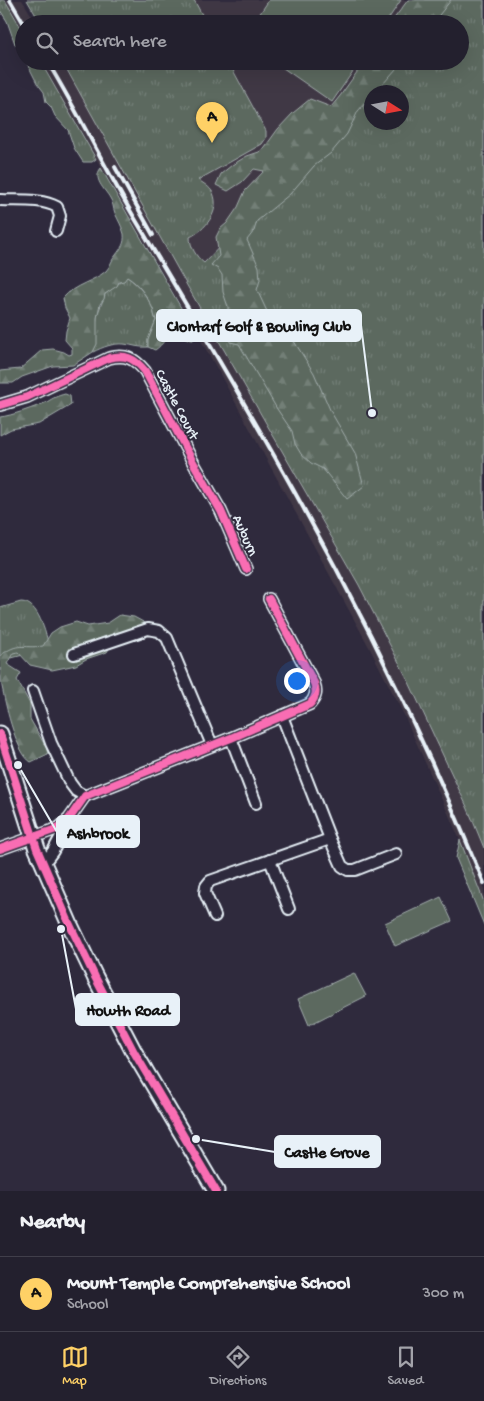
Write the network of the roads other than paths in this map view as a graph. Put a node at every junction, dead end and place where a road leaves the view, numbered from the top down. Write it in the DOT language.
graph roads {
  1 [pos="0,200"];
  2 [pos="56,231"];
  3 [pos="0,405"];
  4 [pos="221,512"];
  5 [pos="246,569"];
  6 [pos="269,599"];
  7 [pos="74,654"];
  8 [pos="33,691"];
  9 [pos="282,716"];
  10 [pos="0,734"];
  11 [pos="231,738"];
  12 [pos="212,745"];
  13 [pos="86,796"];
  14 [pos="256,803"];
  15 [pos="69,819"];
  16 [pos="34,837"];
  17 [pos="330,838"];
  18 [pos="0,849"];
  19 [pos="396,854"];
  20 [pos="270,860"];
  21 [pos="44,863"];
  22 [pos="289,909"];
  23 [pos="215,916"];
  24 [pos="216,1191"];
  1 -- 2 [label="street"];
  3 -- 4 [label="street, Castle Court"];
  4 -- 5 [label="street, Auburn"];
  6 -- 9 [label="street"];
  7 -- 12 [label="street"];
  8 -- 13 [label="street"];
  9 -- 11 [label="street"];
  9 -- 17 [label="street"];
  10 -- 16 [label="main road"];
  11 -- 12 [label="street"];
  11 -- 14 [label="street"];
  12 -- 13 [label="street"];
  13 -- 15 [label="street"];
  15 -- 16 [label="street"];
  15 -- 21 [label="street"];
  16 -- 18 [label="street"];
  16 -- 21 [label="main road"];
  17 -- 19 [label="street"];
  17 -- 20 [label="street"];
  20 -- 22 [label="street"];
  20 -- 23 [label="street"];
  21 -- 24 [label="main road"];
}
